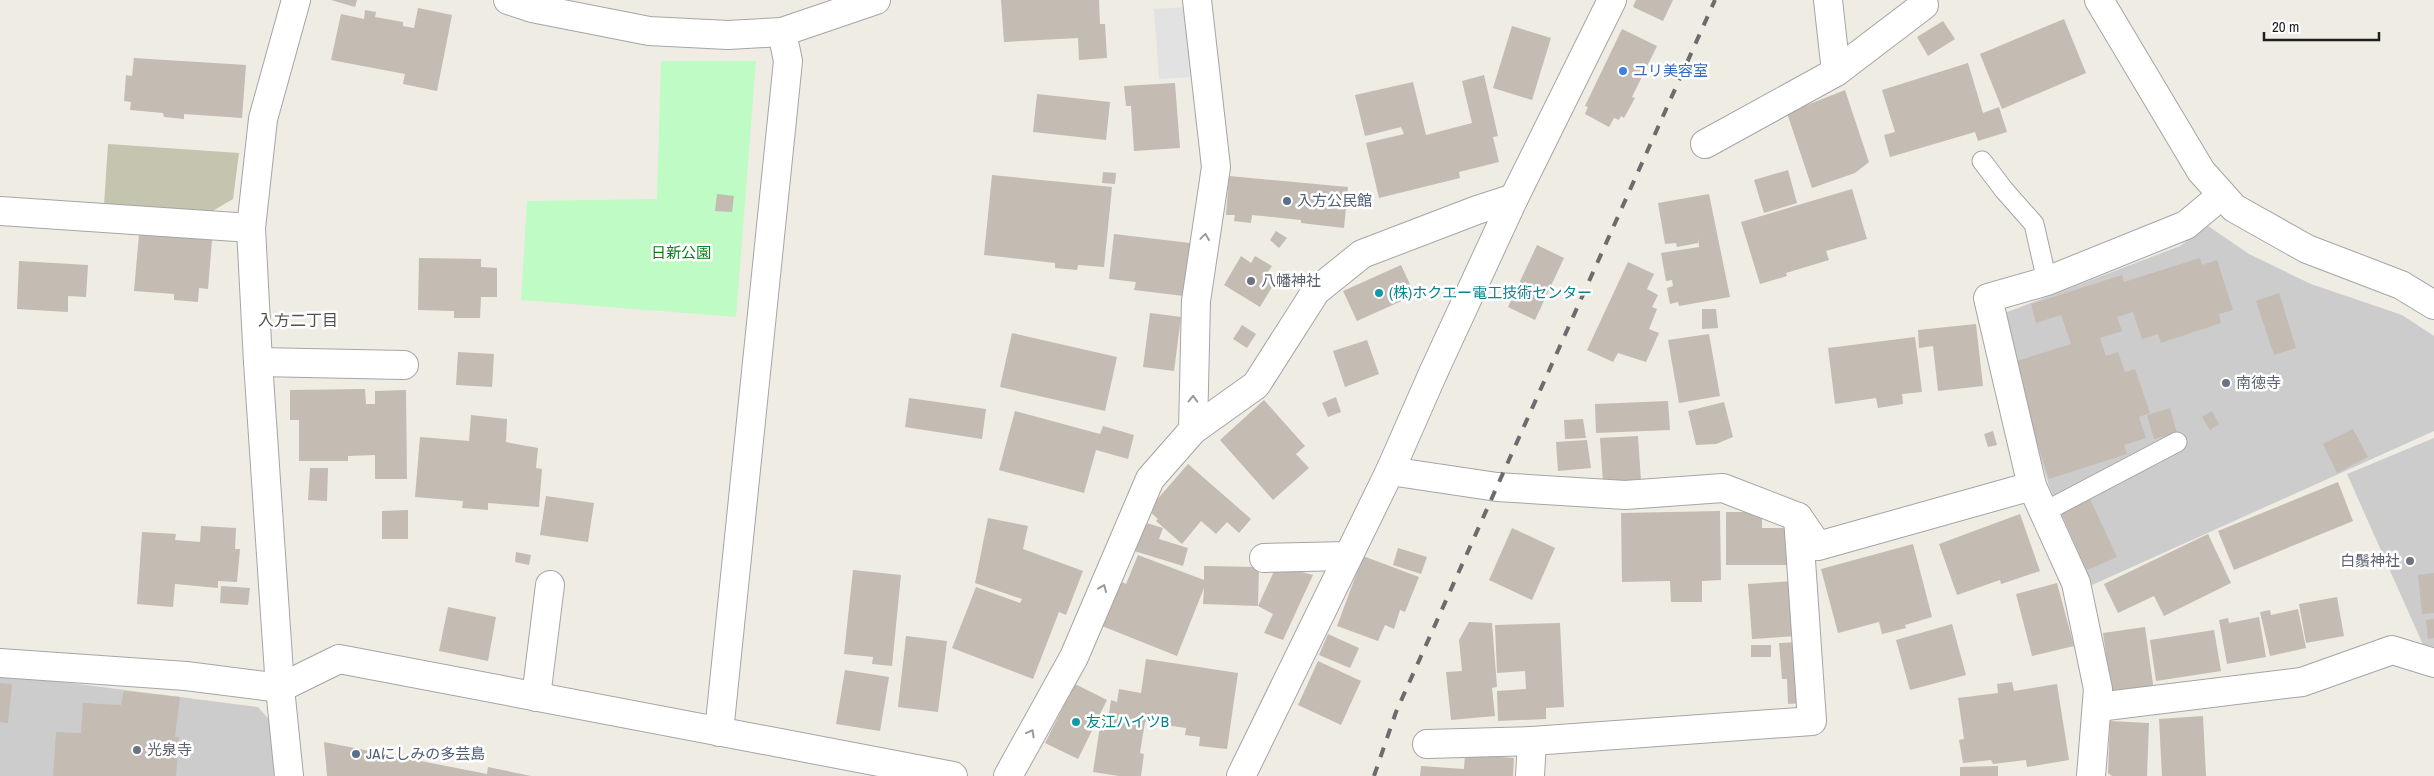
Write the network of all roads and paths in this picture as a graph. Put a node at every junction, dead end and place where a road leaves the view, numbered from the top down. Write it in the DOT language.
graph roads {
  1 [pos="296,0"];
  2 [pos="508,0"];
  3 [pos="876,0"];
  4 [pos="1197,0"];
  5 [pos="1612,0"];
  6 [pos="1828,0"];
  7 [pos="2099,0"];
  8 [pos="1924,5"];
  9 [pos="782,32"];
  10 [pos="1836,72"];
  11 [pos="1705,144"];
  12 [pos="1982,161"];
  13 [pos="2222,195"];
  14 [pos="1514,198"];
  15 [pos="0,211"];
  16 [pos="251,228"];
  17 [pos="2048,281"];
  18 [pos="2434,305"];
  19 [pos="258,362"];
  20 [pos="404,366"];
  21 [pos="1193,430"];
  22 [pos="2177,442"];
  23 [pos="1390,471"];
  24 [pos="2032,486"];
  25 [pos="2044,512"];
  26 [pos="1798,517"];
  27 [pos="1348,556"];
  28 [pos="1264,558"];
  29 [pos="550,585"];
  30 [pos="0,663"];
  31 [pos="2434,663"];
  32 [pos="280,688"];
  33 [pos="536,697"];
  34 [pos="2098,707"];
  35 [pos="719,732"];
  36 [pos="1532,741"];
  37 [pos="1427,744"];
  38 [pos="289,776"];
  39 [pos="953,776"];
  40 [pos="1008,776"];
  41 [pos="1241,776"];
  42 [pos="1530,776"];
  43 [pos="2092,776"];
  1 -- 16 [label="street"];
  2 -- 9 [label="street"];
  3 -- 9 [label="street"];
  21 -- 4 [label="street, one-way"];
  5 -- 14 [label="street"];
  6 -- 10 [label="street"];
  7 -- 13 [label="street"];
  8 -- 10 [label="street"];
  9 -- 35 [label="street"];
  10 -- 11 [label="street"];
  12 -- 17 [label="lane"];
  13 -- 17 [label="street"];
  13 -- 18 [label="street"];
  14 -- 21 [label="street"];
  14 -- 23 [label="street"];
  15 -- 16 [label="street"];
  16 -- 19 [label="street"];
  17 -- 24 [label="street"];
  19 -- 20 [label="street"];
  19 -- 32 [label="street"];
  40 -- 21 [label="street, one-way"];
  22 -- 25 [label="lane"];
  23 -- 26 [label="street"];
  23 -- 27 [label="street"];
  24 -- 25 [label="street"];
  24 -- 26 [label="street"];
  25 -- 34 [label="street"];
  26 -- 36 [label="street"];
  27 -- 28 [label="street"];
  27 -- 41 [label="street"];
  29 -- 33 [label="street"];
  30 -- 32 [label="street"];
  31 -- 34 [label="street"];
  32 -- 33 [label="street"];
  32 -- 38 [label="street"];
  33 -- 35 [label="street"];
  34 -- 43 [label="street"];
  35 -- 39 [label="street"];
  36 -- 37 [label="street"];
  36 -- 42 [label="street"];
}
